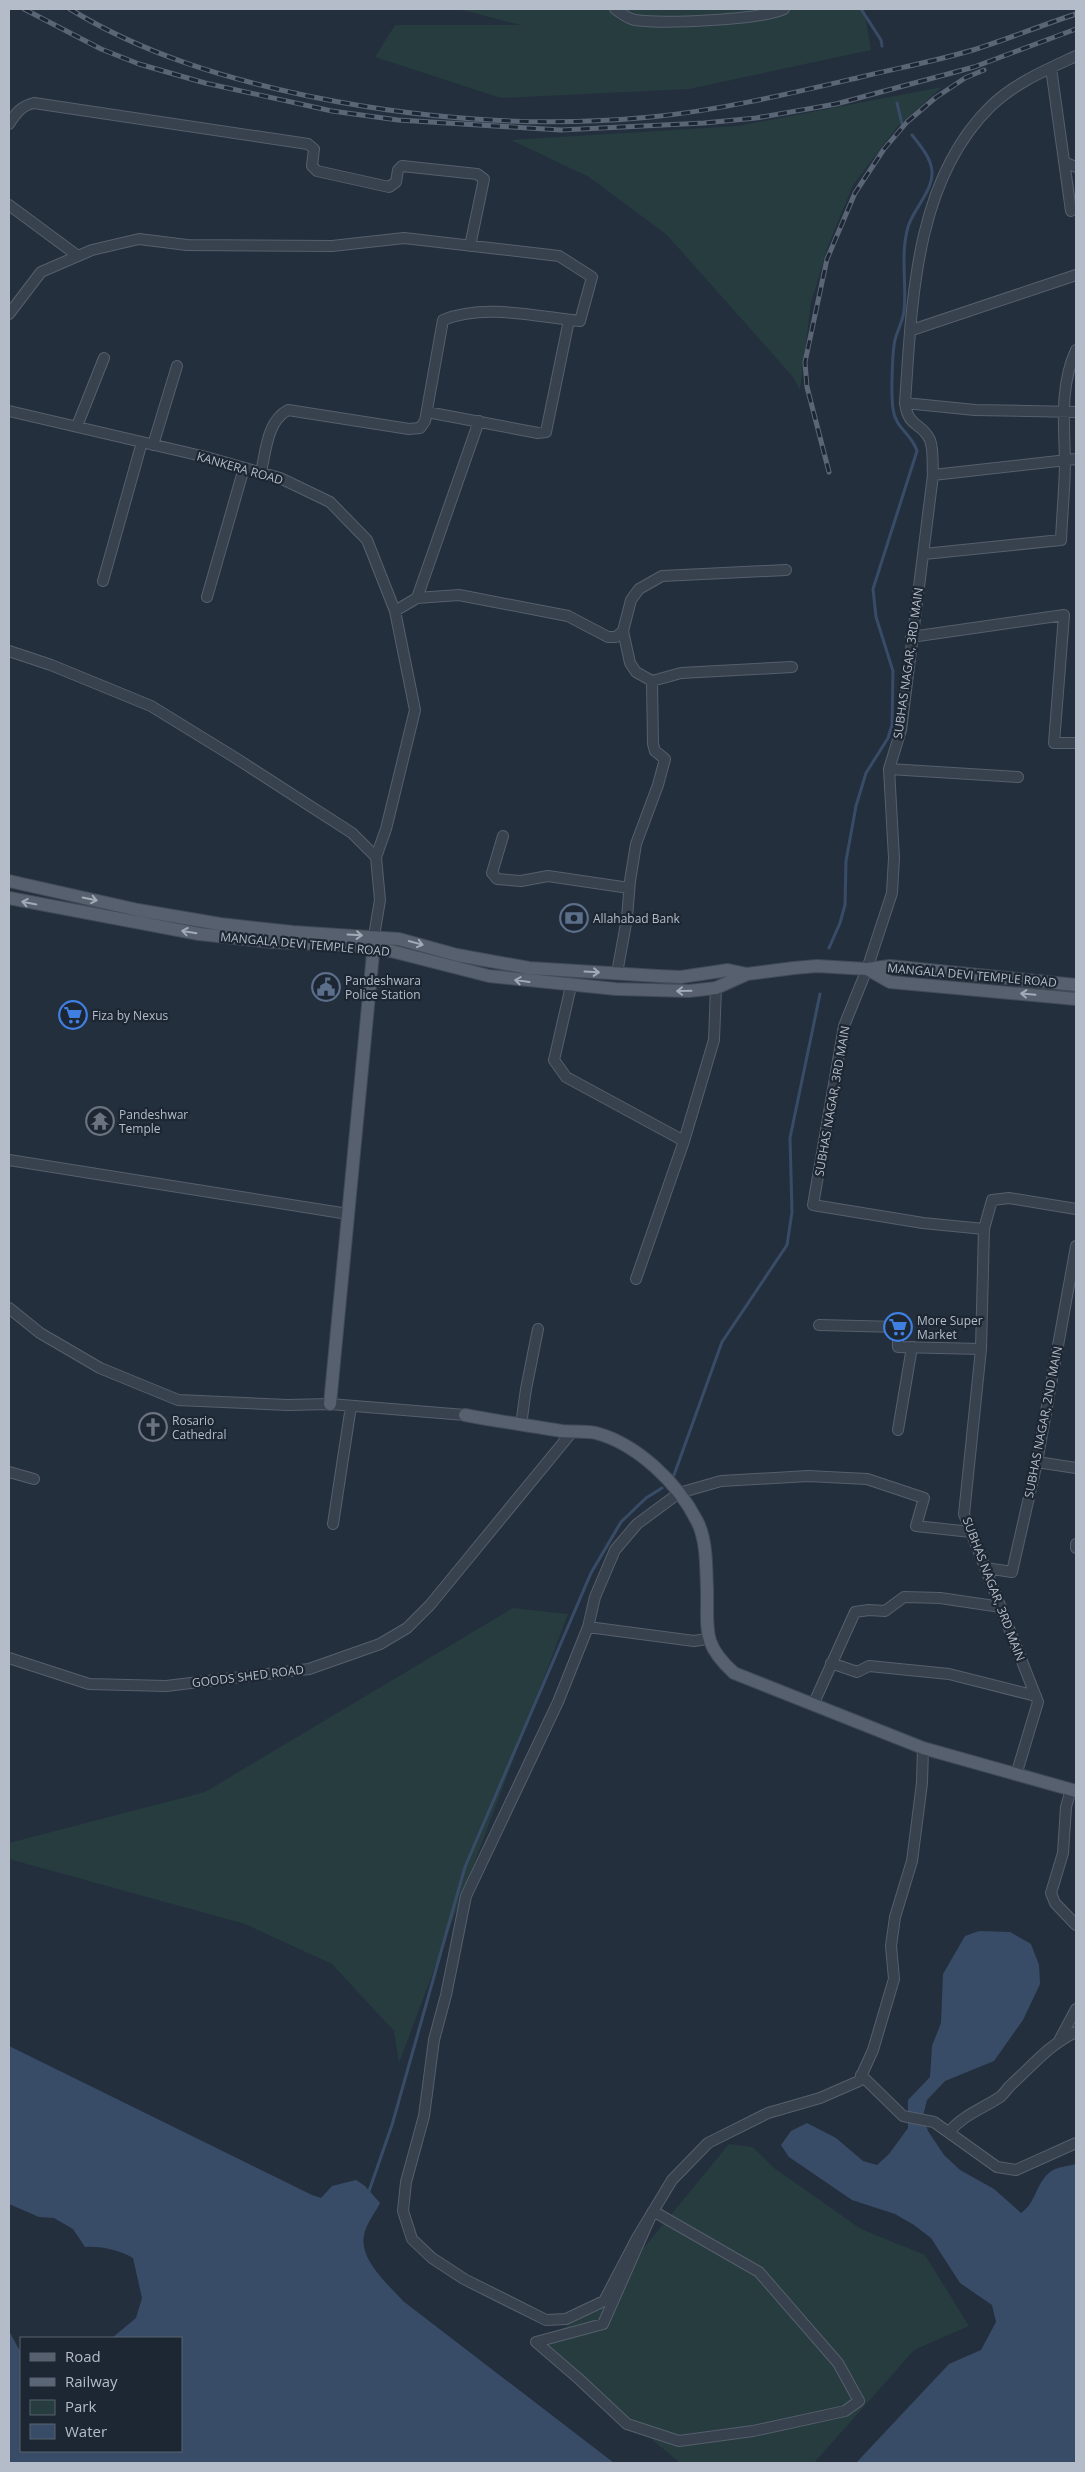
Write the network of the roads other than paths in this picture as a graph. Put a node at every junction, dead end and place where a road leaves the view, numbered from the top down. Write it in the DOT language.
graph roads {
  1 [pos="615,9"];
  2 [pos="784,9"];
  3 [pos="1076,56"];
  4 [pos="1051,68"];
  5 [pos="9,124"];
  6 [pos="1064,162"];
  7 [pos="1076,167"];
  8 [pos="9,205"];
  9 [pos="1071,211"];
  10 [pos="470,246"];
  11 [pos="78,256"];
  12 [pos="1076,275"];
  13 [pos="9,314"];
  14 [pos="569,320"];
  15 [pos="912,330"];
  16 [pos="1076,350"];
  17 [pos="104,358"];
  18 [pos="177,366"];
  19 [pos="905,403"];
  20 [pos="1062,411"];
  21 [pos="9,412"];
  22 [pos="427,412"];
  23 [pos="1076,412"];
  24 [pos="479,422"];
  25 [pos="77,426"];
  26 [pos="147,443"];
  27 [pos="1076,459"];
  28 [pos="1065,461"];
  29 [pos="244,468"];
  30 [pos="261,472"];
  31 [pos="933,475"];
  32 [pos="924,554"];
  33 [pos="786,570"];
  34 [pos="103,581"];
  35 [pos="208,597"];
  36 [pos="417,598"];
  37 [pos="396,611"];
  38 [pos="623,631"];
  39 [pos="911,637"];
  40 [pos="9,651"];
  41 [pos="792,667"];
  42 [pos="652,680"];
  43 [pos="1076,743"];
  44 [pos="889,769"];
  45 [pos="1018,777"];
  46 [pos="503,836"];
  47 [pos="376,856"];
  48 [pos="9,881"];
  49 [pos="629,888"];
  50 [pos="9,898"];
  51 [pos="374,936"];
  52 [pos="307,938"];
  53 [pos="374,950"];
  54 [pos="867,969"];
  55 [pos="617,973"];
  56 [pos="747,974"];
  57 [pos="1076,985"];
  58 [pos="571,986"];
  59 [pos="716,988"];
  60 [pos="616,989"];
  61 [pos="1076,999"];
  62 [pos="684,1141"];
  63 [pos="9,1160"];
  64 [pos="1076,1209"];
  65 [pos="348,1214"];
  66 [pos="984,1229"];
  67 [pos="1076,1246"];
  68 [pos="636,1278"];
  69 [pos="9,1308"];
  70 [pos="819,1324"];
  71 [pos="538,1329"];
  72 [pos="912,1348"];
  73 [pos="981,1349"];
  74 [pos="330,1404"];
  75 [pos="351,1406"];
  76 [pos="465,1415"];
  77 [pos="521,1425"];
  78 [pos="898,1430"];
  79 [pos="572,1432"];
  80 [pos="1037,1462"];
  81 [pos="1076,1468"];
  82 [pos="9,1472"];
  83 [pos="34,1479"];
  84 [pos="679,1493"];
  85 [pos="333,1524"];
  86 [pos="971,1532"];
  87 [pos="986,1568"];
  88 [pos="1001,1607"];
  89 [pos="588,1627"];
  90 [pos="707,1638"];
  91 [pos="9,1658"];
  92 [pos="831,1663"];
  93 [pos="1036,1696"];
  94 [pos="813,1706"];
  95 [pos="923,1748"];
  96 [pos="1016,1775"];
  97 [pos="1073,1790"];
  98 [pos="1076,1925"];
  99 [pos="1076,2009"];
  100 [pos="1076,2032"];
  101 [pos="1060,2039"];
  102 [pos="861,2075"];
  103 [pos="949,2132"];
  104 [pos="1076,2143"];
  105 [pos="653,2211"];
  106 [pos="604,2301"];
  107 [pos="603,2324"];
  1 -- 2 [label="street"];
  3 -- 4 [label="street"];
  4 -- 6 [label="street"];
  4 -- 15 [label="street"];
  5 -- 10 [label="street"];
  6 -- 7 [label="street"];
  6 -- 9 [label="street"];
  8 -- 11 [label="street"];
  10 -- 11 [label="street"];
  10 -- 14 [label="street"];
  11 -- 13 [label="street"];
  12 -- 15 [label="street"];
  14 -- 22 [label="street"];
  14 -- 24 [label="street"];
  15 -- 19 [label="street"];
  16 -- 20 [label="street"];
  17 -- 25 [label="street"];
  18 -- 26 [label="street"];
  19 -- 20 [label="street"];
  19 -- 31 [label="street, SUBHAS NAGAR, 3RD MAIN"];
  20 -- 23 [label="street"];
  20 -- 28 [label="street"];
  21 -- 25 [label="street, KANKERA ROAD"];
  22 -- 24 [label="street"];
  22 -- 30 [label="street"];
  24 -- 36 [label="street"];
  25 -- 26 [label="street, KANKERA ROAD"];
  26 -- 29 [label="street, KANKERA ROAD"];
  26 -- 34 [label="street"];
  27 -- 28 [label="street"];
  28 -- 31 [label="street"];
  28 -- 32 [label="street"];
  29 -- 30 [label="street, KANKERA ROAD"];
  29 -- 35 [label="street"];
  30 -- 37 [label="street, KANKERA ROAD"];
  31 -- 32 [label="street, SUBHAS NAGAR, 3RD MAIN"];
  32 -- 39 [label="street, SUBHAS NAGAR, 3RD MAIN"];
  33 -- 38 [label="street"];
  36 -- 37 [label="street"];
  36 -- 38 [label="street"];
  37 -- 47 [label="street, KANKERA ROAD"];
  38 -- 42 [label="street"];
  39 -- 43 [label="street"];
  39 -- 44 [label="street, SUBHAS NAGAR, 3RD MAIN"];
  40 -- 47 [label="street"];
  41 -- 42 [label="street"];
  42 -- 49 [label="street"];
  44 -- 45 [label="street"];
  44 -- 54 [label="street, SUBHAS NAGAR, 3RD MAIN"];
  46 -- 49 [label="street"];
  47 -- 51 [label="street"];
  48 -- 52 [label="main road, MANGALA DEVI TEMPLE ROAD, one-way"];
  49 -- 55 [label="street"];
  52 -- 50 [label="main road, MANGALA DEVI TEMPLE ROAD, one-way"];
  52 -- 51 [label="main road, MANGALA DEVI TEMPLE ROAD, one-way"];
  51 -- 53 [label="main road"];
  51 -- 55 [label="main road, MANGALA DEVI TEMPLE ROAD, one-way"];
  52 -- 53 [label="main road, MANGALA DEVI TEMPLE ROAD"];
  58 -- 53 [label="main road, MANGALA DEVI TEMPLE ROAD, one-way"];
  53 -- 65 [label="main road"];
  54 -- 56 [label="main road, MANGALA DEVI TEMPLE ROAD"];
  54 -- 57 [label="main road, MANGALA DEVI TEMPLE ROAD"];
  61 -- 54 [label="main road, MANGALA DEVI TEMPLE ROAD, one-way"];
  54 -- 66 [label="street, SUBHAS NAGAR, 3RD MAIN"];
  55 -- 56 [label="main road, MANGALA DEVI TEMPLE ROAD"];
  55 -- 60 [label="main road"];
  56 -- 59 [label="main road, MANGALA DEVI TEMPLE ROAD"];
  58 -- 60 [label="main road, MANGALA DEVI TEMPLE ROAD"];
  58 -- 62 [label="street"];
  59 -- 60 [label="main road, MANGALA DEVI TEMPLE ROAD, one-way"];
  59 -- 62 [label="street"];
  62 -- 68 [label="street"];
  63 -- 65 [label="street"];
  64 -- 66 [label="street"];
  65 -- 74 [label="main road"];
  66 -- 73 [label="street, SUBHAS NAGAR, 3RD MAIN"];
  67 -- 80 [label="street, SUBHAS NAGAR, 2ND MAIN"];
  69 -- 74 [label="street"];
  70 -- 72 [label="street"];
  71 -- 77 [label="street"];
  72 -- 73 [label="street"];
  72 -- 78 [label="street"];
  73 -- 86 [label="street, SUBHAS NAGAR, 3RD MAIN"];
  74 -- 75 [label="street"];
  75 -- 76 [label="street"];
  75 -- 85 [label="street"];
  76 -- 77 [label="main road"];
  77 -- 79 [label="main road"];
  79 -- 84 [label="main road"];
  79 -- 91 [label="street, GOODS SHED ROAD"];
  80 -- 81 [label="street"];
  80 -- 87 [label="street, SUBHAS NAGAR, 2ND MAIN"];
  82 -- 83 [label="street"];
  84 -- 86 [label="street"];
  84 -- 89 [label="street"];
  84 -- 90 [label="main road"];
  86 -- 87 [label="street, SUBHAS NAGAR, 3RD MAIN"];
  87 -- 88 [label="street, SUBHAS NAGAR, 3RD MAIN"];
  88 -- 92 [label="street"];
  88 -- 93 [label="street, SUBHAS NAGAR, 3RD MAIN"];
  89 -- 90 [label="street"];
  89 -- 106 [label="street"];
  90 -- 94 [label="main road"];
  92 -- 93 [label="street"];
  92 -- 94 [label="street"];
  93 -- 96 [label="street, SUBHAS NAGAR, 3RD MAIN"];
  94 -- 95 [label="main road"];
  95 -- 96 [label="main road"];
  95 -- 102 [label="street"];
  96 -- 97 [label="main road"];
  97 -- 98 [label="street"];
  99 -- 101 [label="street"];
  100 -- 101 [label="street"];
  101 -- 103 [label="street"];
  102 -- 103 [label="street"];
  102 -- 105 [label="street"];
  103 -- 104 [label="street"];
  105 -- 106 [label="street"];
  105 -- 107 [label="street"];
  105 -- 107 [label="street"];
  106 -- 107 [label="street"];
}
